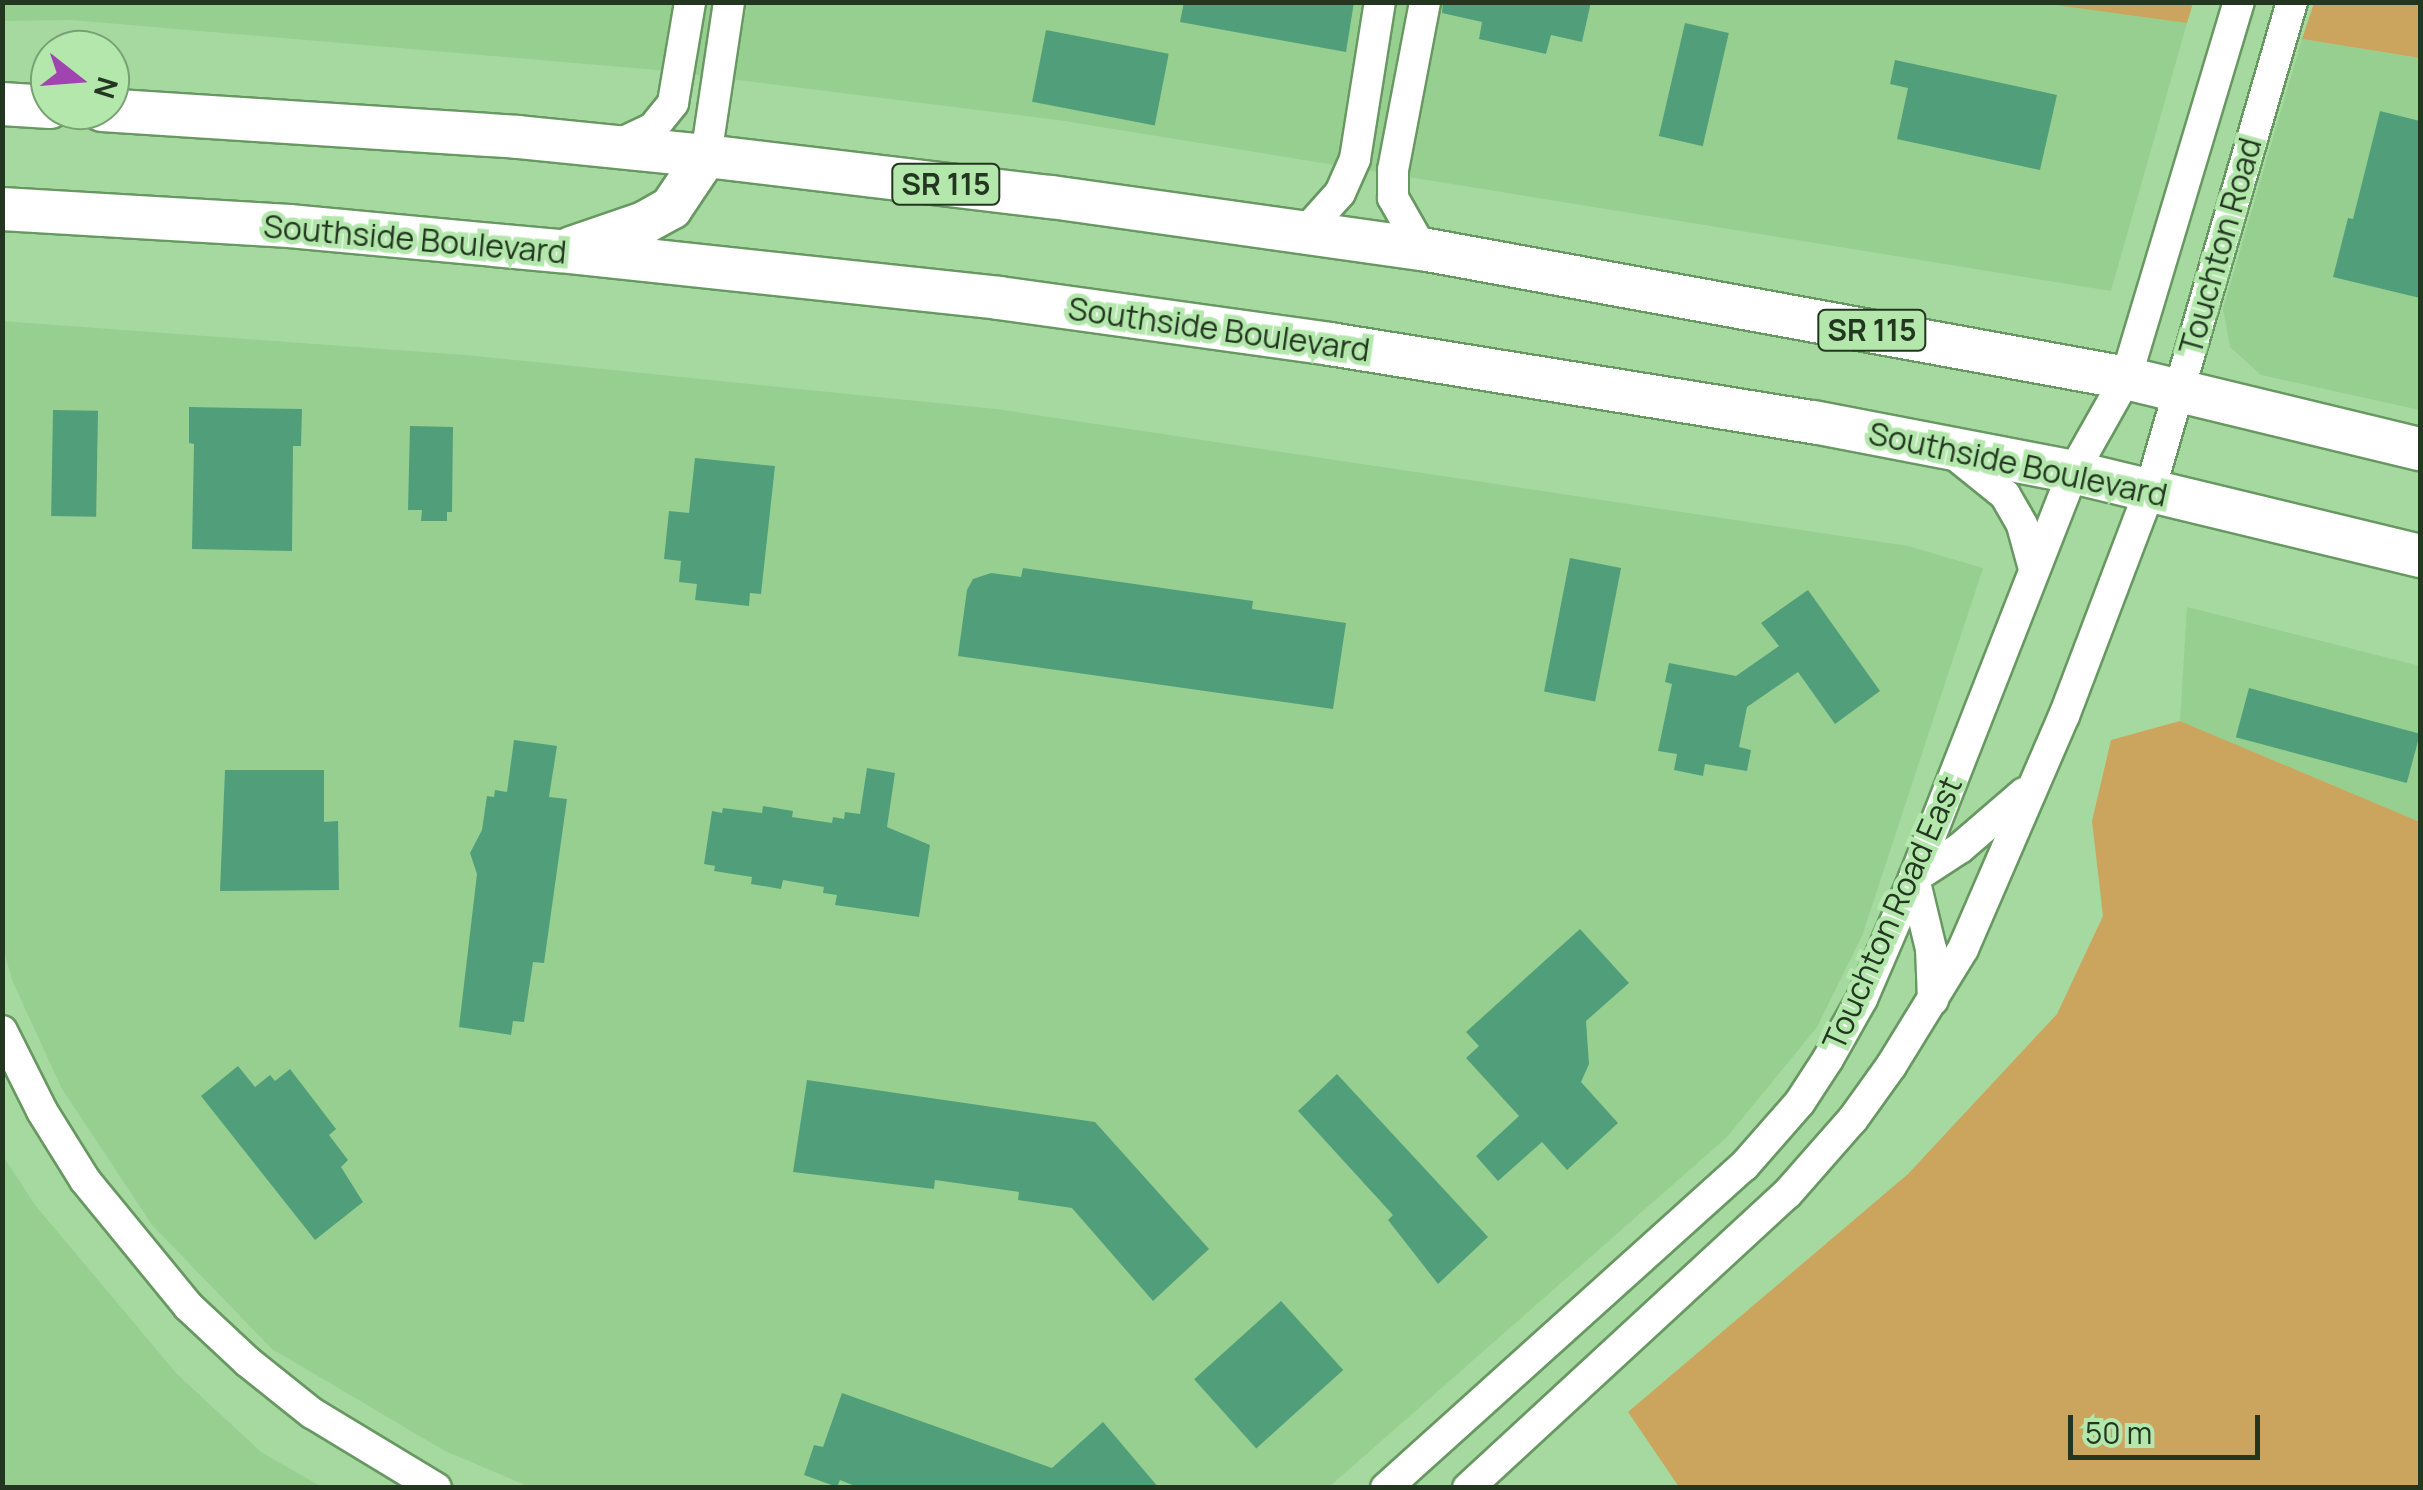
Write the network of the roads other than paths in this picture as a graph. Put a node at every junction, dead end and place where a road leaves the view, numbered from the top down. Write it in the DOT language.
graph roads {
  1 [pos="690,2"];
  2 [pos="729,2"];
  3 [pos="1380,2"];
  4 [pos="1425,2"];
  5 [pos="2239,2"];
  6 [pos="2292,2"];
  7 [pos="130,112"];
  8 [pos="613,147"];
  9 [pos="706,156"];
  10 [pos="9,212"];
  11 [pos="1304,232"];
  12 [pos="1422,250"];
  13 [pos="561,252"];
  14 [pos="2126,378"];
  15 [pos="2178,390"];
  16 [pos="1947,448"];
  17 [pos="2420,449"];
  18 [pos="2073,472"];
  19 [pos="2150,490"];
  20 [pos="2420,556"];
  21 [pos="2034,570"];
  22 [pos="2033,784"];
  23 [pos="1914,878"];
  24 [pos="1933,1002"];
  25 [pos="2,1031"];
  26 [pos="1492,1392"];
  27 [pos="1528,1432"];
  28 [pos="436,1488"];
  29 [pos="1386,1488"];
  30 [pos="1468,1488"];
  1 -- 8 [label="street"];
  2 -- 9 [label="street"];
  3 -- 11 [label="street"];
  4 -- 12 [label="street"];
  5 -- 14 [label="street, Touchton Road"];
  6 -- 15 [label="street, Touchton Road"];
  7 -- 8 [label="highway, SR 115"];
  8 -- 9 [label="highway, SR 115"];
  9 -- 11 [label="highway, SR 115"];
  9 -- 13 [label="highway"];
  10 -- 13 [label="highway, Southside Boulevard"];
  11 -- 12 [label="highway, SR 115"];
  12 -- 14 [label="highway, SR 115"];
  13 -- 16 [label="highway, Southside Boulevard"];
  14 -- 15 [label="highway, SR 115"];
  14 -- 18 [label="street, Touchton Road"];
  15 -- 17 [label="highway, SR 115"];
  15 -- 19 [label="street, Touchton Road"];
  16 -- 18 [label="highway, Southside Boulevard"];
  16 -- 21 [label="street"];
  18 -- 19 [label="highway, Southside Boulevard"];
  18 -- 21 [label="street, Touchton Road East"];
  19 -- 20 [label="highway, Southside Boulevard"];
  19 -- 22 [label="street, Touchton Road East"];
  21 -- 23 [label="street, Touchton Road East"];
  22 -- 23 [label="street"];
  22 -- 24 [label="street, Touchton Road East"];
  23 -- 24 [label="street"];
  23 -- 26 [label="street, Touchton Road East"];
  24 -- 27 [label="street, Touchton Road East"];
  25 -- 28 [label="street"];
  26 -- 27 [label="street"];
  26 -- 29 [label="street, Touchton Road East"];
  27 -- 30 [label="street, Touchton Road East"];
}
